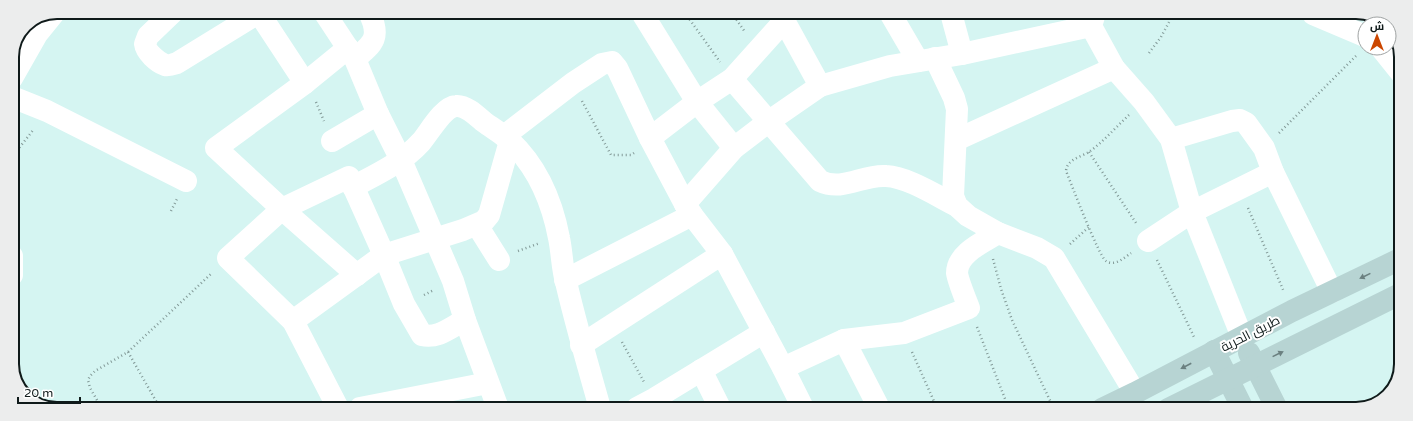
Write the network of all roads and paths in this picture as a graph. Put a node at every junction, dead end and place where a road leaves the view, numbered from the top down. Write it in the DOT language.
graph roads {
  1 [pos="164,19"];
  2 [pos="248,19"];
  3 [pos="263,19"];
  4 [pos="329,19"];
  5 [pos="372,19"];
  6 [pos="646,19"];
  7 [pos="689,19"];
  8 [pos="780,19"];
  9 [pos="783,19"];
  10 [pos="895,19"];
  11 [pos="953,19"];
  12 [pos="1093,19"];
  13 [pos="1171,19"];
  14 [pos="1321,19"];
  15 [pos="43,22"];
  16 [pos="32,30"];
  17 [pos="1357,41"];
  18 [pos="1357,49"];
  19 [pos="1149,53"];
  20 [pos="352,54"];
  21 [pos="962,54"];
  22 [pos="1387,56"];
  23 [pos="927,60"];
  24 [pos="19,61"];
  25 [pos="1394,65"];
  26 [pos="1114,68"];
  27 [pos="732,78"];
  28 [pos="304,83"];
  29 [pos="572,83"];
  30 [pos="820,86"];
  31 [pos="19,99"];
  32 [pos="697,102"];
  33 [pos="1144,102"];
  34 [pos="47,111"];
  35 [pos="378,114"];
  36 [pos="768,122"];
  37 [pos="650,138"];
  38 [pos="507,139"];
  39 [pos="1171,139"];
  40 [pos="956,140"];
  41 [pos="332,142"];
  42 [pos="19,148"];
  43 [pos="734,148"];
  44 [pos="1264,148"];
  45 [pos="1089,152"];
  46 [pos="401,160"];
  47 [pos="1273,172"];
  48 [pos="186,182"];
  49 [pos="353,187"];
  50 [pos="1240,189"];
  51 [pos="957,206"];
  52 [pos="282,209"];
  53 [pos="689,210"];
  54 [pos="1192,212"];
  55 [pos="477,225"];
  56 [pos="1089,227"];
  57 [pos="993,236"];
  58 [pos="435,239"];
  59 [pos="1148,241"];
  60 [pos="722,254"];
  61 [pos="384,255"];
  62 [pos="228,258"];
  63 [pos="1054,258"];
  64 [pos="499,260"];
  65 [pos="1394,262"];
  66 [pos="356,275"];
  67 [pos="565,280"];
  68 [pos="1332,292"];
  69 [pos="1394,297"];
  70 [pos="969,308"];
  71 [pos="1292,311"];
  72 [pos="465,320"];
  73 [pos="293,321"];
  74 [pos="612,325"];
  75 [pos="764,332"];
  76 [pos="904,333"];
  77 [pos="1242,337"];
  78 [pos="844,340"];
  79 [pos="581,345"];
  80 [pos="128,352"];
  81 [pos="1209,354"];
  82 [pos="1255,366"];
  83 [pos="783,368"];
  84 [pos="701,370"];
  85 [pos="1229,380"];
  86 [pos="488,382"];
  87 [pos="1134,393"];
  88 [pos="98,402"];
  89 [pos="157,402"];
  90 [pos="335,402"];
  91 [pos="390,402"];
  92 [pos="496,402"];
  93 [pos="598,402"];
  94 [pos="645,402"];
  95 [pos="649,402"];
  96 [pos="717,402"];
  97 [pos="800,402"];
  98 [pos="876,402"];
  99 [pos="935,402"];
  100 [pos="1006,402"];
  101 [pos="1051,402"];
  102 [pos="1116,402"];
  103 [pos="1183,402"];
  104 [pos="1240,402"];
  105 [pos="1273,402"];
  1 -- 2 [label="street"];
  3 -- 28 [label="street"];
  4 -- 20 [label="street"];
  5 -- 20 [label="street"];
  6 -- 32 [label="street"];
  7 -- 27 [label="path"];
  8 -- 27 [label="street"];
  9 -- 30 [label="street"];
  10 -- 23 [label="street"];
  11 -- 21 [label="street"];
  12 -- 21 [label="street"];
  12 -- 26 [label="street"];
  13 -- 19 [label="path"];
  14 -- 17 [label="street"];
  15 -- 16 [label="street"];
  16 -- 24 [label="street"];
  18 -- 44 [label="path"];
  20 -- 28 [label="street"];
  20 -- 35 [label="street"];
  21 -- 23 [label="street"];
  22 -- 25 [label="street"];
  23 -- 30 [label="street"];
  23 -- 40 [label="street"];
  26 -- 33 [label="street"];
  26 -- 40 [label="street"];
  27 -- 32 [label="street"];
  27 -- 36 [label="street"];
  28 -- 52 [label="street"];
  29 -- 37 [label="path"];
  29 -- 37 [label="street"];
  29 -- 38 [label="street"];
  30 -- 36 [label="street"];
  31 -- 34 [label="street"];
  32 -- 37 [label="street"];
  32 -- 43 [label="street"];
  33 -- 39 [label="street"];
  33 -- 45 [label="path"];
  34 -- 42 [label="path"];
  34 -- 48 [label="street"];
  35 -- 41 [label="street"];
  35 -- 46 [label="street"];
  36 -- 43 [label="street"];
  36 -- 51 [label="street"];
  37 -- 53 [label="street"];
  38 -- 46 [label="street"];
  38 -- 55 [label="street"];
  38 -- 67 [label="street"];
  39 -- 44 [label="street"];
  39 -- 54 [label="street"];
  40 -- 51 [label="street"];
  43 -- 53 [label="street"];
  44 -- 47 [label="street"];
  45 -- 56 [label="path"];
  45 -- 59 [label="path"];
  46 -- 49 [label="street"];
  46 -- 58 [label="street"];
  47 -- 50 [label="street"];
  47 -- 68 [label="street"];
  49 -- 52 [label="street"];
  49 -- 61 [label="street"];
  50 -- 54 [label="street"];
  50 -- 71 [label="path"];
  51 -- 57 [label="street"];
  52 -- 62 [label="street"];
  52 -- 66 [label="street"];
  53 -- 60 [label="street"];
  53 -- 67 [label="street"];
  54 -- 59 [label="street"];
  54 -- 77 [label="street"];
  55 -- 58 [label="street"];
  55 -- 64 [label="street"];
  56 -- 59 [label="path"];
  56 -- 63 [label="path"];
  57 -- 63 [label="street"];
  57 -- 70 [label="street"];
  57 -- 101 [label="path"];
  58 -- 61 [label="street"];
  58 -- 72 [label="street"];
  59 -- 81 [label="path"];
  60 -- 74 [label="street"];
  60 -- 75 [label="street"];
  61 -- 66 [label="street"];
  61 -- 72 [label="street"];
  62 -- 73 [label="street"];
  62 -- 80 [label="path"];
  63 -- 87 [label="street"];
  65 -- 68 [label="main road, طريق الحرية, one-way"];
  66 -- 73 [label="street"];
  67 -- 79 [label="street"];
  68 -- 71 [label="main road, طريق الحرية"];
  82 -- 69 [label="main road, one-way"];
  70 -- 76 [label="street"];
  70 -- 100 [label="path"];
  71 -- 77 [label="main road, طريق الحرية"];
  72 -- 86 [label="street"];
  73 -- 90 [label="street"];
  74 -- 79 [label="street"];
  74 -- 94 [label="path"];
  75 -- 83 [label="street"];
  75 -- 84 [label="street"];
  76 -- 78 [label="street"];
  76 -- 99 [label="path"];
  77 -- 81 [label="main road, طريق الحرية"];
  77 -- 82 [label="main road"];
  78 -- 83 [label="street"];
  78 -- 98 [label="street"];
  79 -- 93 [label="street"];
  80 -- 88 [label="path"];
  80 -- 89 [label="path"];
  81 -- 85 [label="main road"];
  81 -- 87 [label="main road, طريق الحرية, one-way"];
  82 -- 85 [label="main road"];
  82 -- 105 [label="main road"];
  83 -- 97 [label="street"];
  84 -- 95 [label="street"];
  84 -- 96 [label="street"];
  85 -- 103 [label="main road"];
  85 -- 104 [label="main road"];
  86 -- 91 [label="street"];
  86 -- 92 [label="street"];
  87 -- 102 [label="main road, طريق الحرية"];
}
